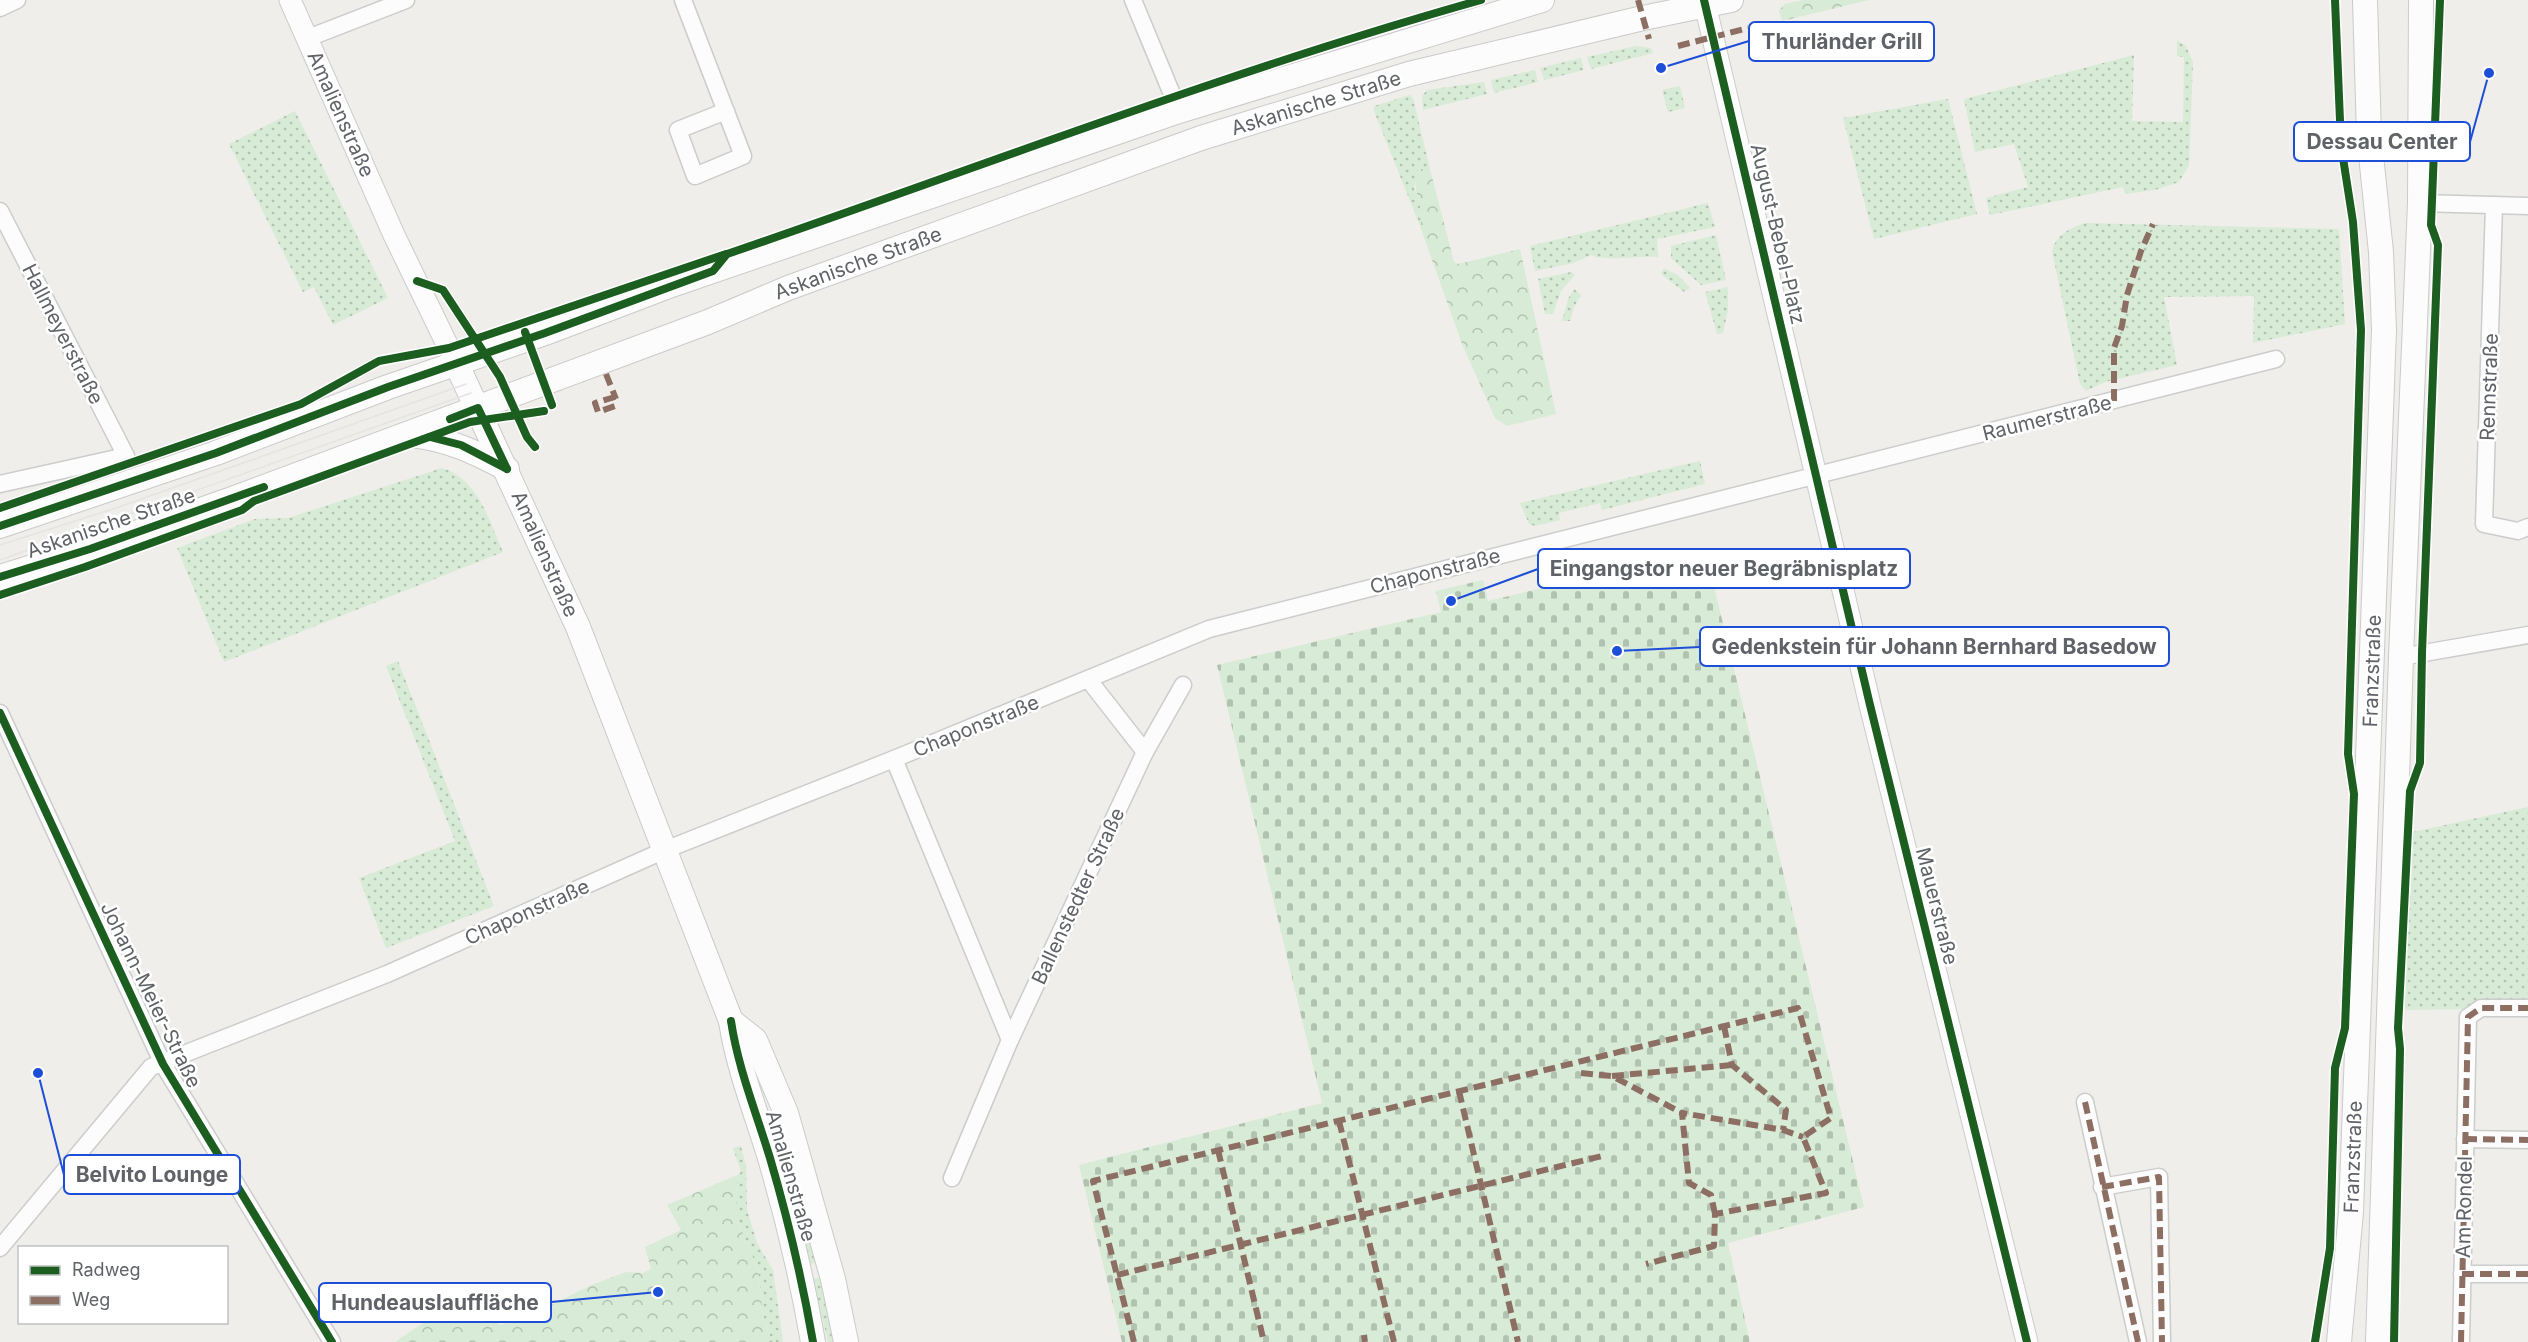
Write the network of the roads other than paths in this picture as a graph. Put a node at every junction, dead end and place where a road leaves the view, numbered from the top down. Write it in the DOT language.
graph roads {
  1 [pos="16,0"];
  2 [pos="290,0"];
  3 [pos="406,0"];
  4 [pos="683,0"];
  5 [pos="1133,0"];
  6 [pos="1542,0"];
  7 [pos="1731,0"];
  8 [pos="2365,0"];
  9 [pos="2421,0"];
  10 [pos="1705,3"];
  11 [pos="0,8"];
  12 [pos="308,38"];
  13 [pos="726,111"];
  14 [pos="1179,111"];
  15 [pos="2420,203"];
  16 [pos="2494,205"];
  17 [pos="2528,206"];
  18 [pos="0,212"];
  19 [pos="2276,359"];
  20 [pos="457,365"];
  21 [pos="478,408"];
  22 [pos="407,435"];
  23 [pos="507,469"];
  24 [pos="1818,477"];
  25 [pos="0,483"];
  26 [pos="0,526"];
  27 [pos="2528,527"];
  28 [pos="0,577"];
  29 [pos="2528,635"];
  30 [pos="2401,657"];
  31 [pos="1089,679"];
  32 [pos="1183,685"];
  33 [pos="0,713"];
  34 [pos="1145,752"];
  35 [pos="894,759"];
  36 [pos="665,850"];
  37 [pos="2528,1008"];
  38 [pos="731,1021"];
  39 [pos="1010,1040"];
  40 [pos="163,1064"];
  41 [pos="2085,1102"];
  42 [pos="2465,1139"];
  43 [pos="2528,1140"];
  44 [pos="952,1178"];
  45 [pos="2102,1187"];
  46 [pos="0,1248"];
  47 [pos="2462,1274"];
  48 [pos="2528,1274"];
  49 [pos="332,1342"];
  50 [pos="813,1342"];
  51 [pos="846,1342"];
  52 [pos="2027,1342"];
  53 [pos="2138,1342"];
  54 [pos="2162,1342"];
  55 [pos="2339,1342"];
  56 [pos="2378,1342"];
  57 [pos="2461,1342"];
  1 -- 11 [label="street"];
  2 -- 12 [label="street, Amalienstraße"];
  3 -- 12 [label="street"];
  4 -- 13 [label="street"];
  5 -- 14 [label="street"];
  6 -- 14 [label="main road, Askanische Straße"];
  7 -- 10 [label="main road, Askanische Straße"];
  8 -- 55 [label="main road, Franzstraße"];
  9 -- 15 [label="main road, Franzstraße"];
  10 -- 21 [label="main road, Askanische Straße"];
  10 -- 24 [label="street, August-Bebel-Platz"];
  12 -- 20 [label="street, Amalienstraße"];
  14 -- 20 [label="main road, Askanische Straße"];
  15 -- 16 [label="street"];
  15 -- 30 [label="main road, Franzstraße"];
  16 -- 17 [label="street"];
  16 -- 27 [label="street, Rennstraße"];
  18 -- 25 [label="street, Hallmeyerstraße"];
  19 -- 24 [label="street, Raumerstraße"];
  20 -- 21 [label="main road, Amalienstraße"];
  20 -- 26 [label="main road, Askanische Straße"];
  21 -- 22 [label="main road, Askanische Straße"];
  21 -- 23 [label="main road, Amalienstraße"];
  22 -- 23 [label="main road"];
  22 -- 28 [label="main road, Askanische Straße"];
  23 -- 36 [label="main road, Amalienstraße"];
  24 -- 31 [label="street, Chaponstraße"];
  24 -- 52 [label="street, Mauerstraße"];
  29 -- 30 [label="street"];
  30 -- 56 [label="main road, Franzstraße"];
  31 -- 34 [label="street"];
  31 -- 35 [label="street, Chaponstraße"];
  32 -- 34 [label="street, Ballenstedter Straße"];
  33 -- 40 [label="street, Johann-Meier-Straße"];
  34 -- 39 [label="street, Ballenstedter Straße"];
  35 -- 36 [label="street, Chaponstraße"];
  35 -- 39 [label="street"];
  36 -- 38 [label="main road, Amalienstraße"];
  36 -- 40 [label="street, Chaponstraße"];
  37 -- 42 [label="street, Am Rondel"];
  38 -- 50 [label="main road, Amalienstraße"];
  38 -- 51 [label="main road, Amalienstraße"];
  39 -- 44 [label="street, Ballenstedter Straße"];
  40 -- 46 [label="street, Chaponstraße"];
  40 -- 49 [label="street, Johann-Meier-Straße"];
  41 -- 45 [label="street"];
  42 -- 43 [label="street, Am Rondel"];
  42 -- 47 [label="street, Am Rondel"];
  45 -- 53 [label="street"];
  45 -- 54 [label="street"];
  47 -- 48 [label="street, Am Rondel"];
  47 -- 57 [label="street, Am Rondel"];
}
